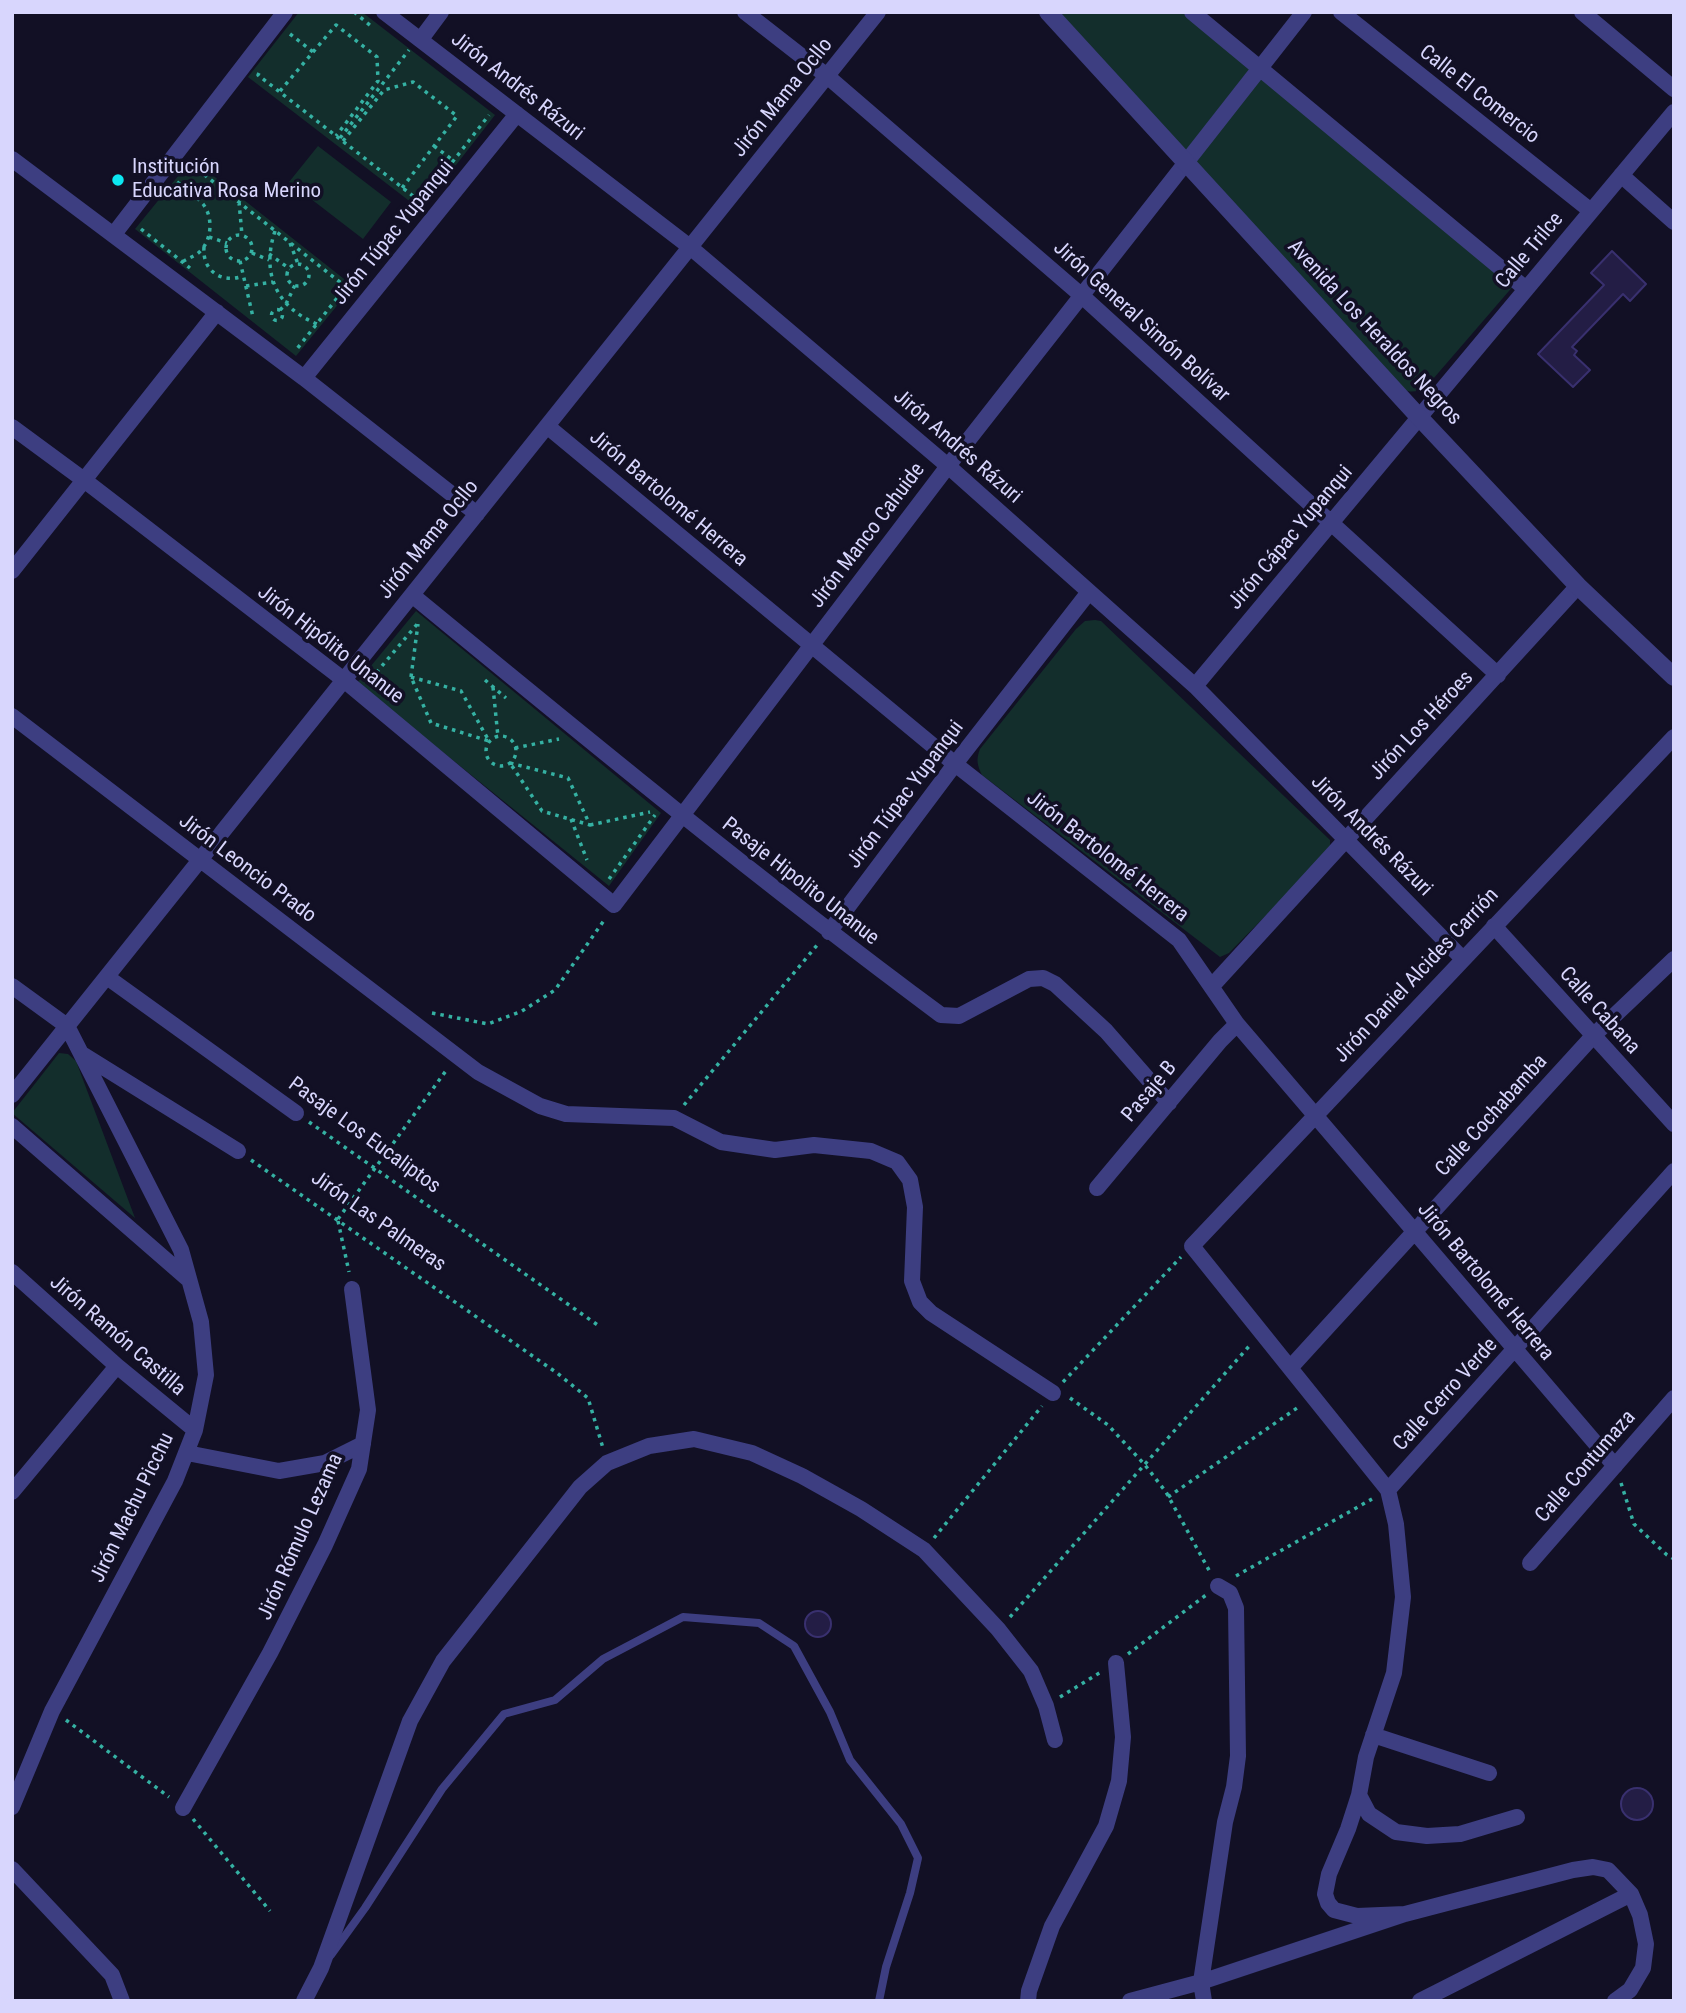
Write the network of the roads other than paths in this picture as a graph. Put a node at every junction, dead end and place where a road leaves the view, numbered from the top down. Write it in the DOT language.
graph roads {
  1 [pos="285,12"];
  2 [pos="384,12"];
  3 [pos="441,12"];
  4 [pos="745,12"];
  5 [pos="878,12"];
  6 [pos="1048,12"];
  7 [pos="1192,12"];
  8 [pos="1304,12"];
  9 [pos="1341,12"];
  10 [pos="1582,12"];
  11 [pos="419,38"];
  12 [pos="1260,68"];
  13 [pos="827,76"];
  14 [pos="1674,89"];
  15 [pos="1674,112"];
  16 [pos="517,114"];
  17 [pos="12,159"];
  18 [pos="1185,162"];
  19 [pos="1621,175"];
  20 [pos="1591,211"];
  21 [pos="1674,222"];
  22 [pos="114,234"];
  23 [pos="690,247"];
  24 [pos="1526,289"];
  25 [pos="1081,295"];
  26 [pos="217,312"];
  27 [pos="303,378"];
  28 [pos="1419,417"];
  29 [pos="12,426"];
  30 [pos="547,426"];
  31 [pos="948,466"];
  32 [pos="85,480"];
  33 [pos="477,514"];
  34 [pos="1331,522"];
  35 [pos="12,571"];
  36 [pos="1578,586"];
  37 [pos="1089,592"];
  38 [pos="412,595"];
  39 [pos="811,644"];
  40 [pos="1498,675"];
  41 [pos="1674,677"];
  42 [pos="344,680"];
  43 [pos="1195,686"];
  44 [pos="12,716"];
  45 [pos="1674,737"];
  46 [pos="955,764"];
  47 [pos="681,816"];
  48 [pos="1345,841"];
  49 [pos="201,859"];
  50 [pos="614,905"];
  51 [pos="1493,926"];
  52 [pos="829,932"];
  53 [pos="1462,958"];
  54 [pos="1674,959"];
  55 [pos="107,977"];
  56 [pos="12,986"];
  57 [pos="1212,986"];
  58 [pos="1237,1024"];
  59 [pos="67,1026"];
  60 [pos="1594,1035"];
  61 [pos="80,1053"];
  62 [pos="12,1094"];
  63 [pos="1169,1103"];
  64 [pos="296,1113"];
  65 [pos="1315,1115"];
  66 [pos="1674,1124"];
  67 [pos="12,1126"];
  68 [pos="238,1151"];
  69 [pos="1674,1171"];
  70 [pos="1097,1188"];
  71 [pos="1415,1231"];
  72 [pos="12,1272"];
  73 [pos="190,1280"];
  74 [pos="352,1289"];
  75 [pos="1515,1350"];
  76 [pos="117,1366"];
  77 [pos="1290,1368"];
  78 [pos="1053,1393"];
  79 [pos="1674,1398"];
  80 [pos="195,1430"];
  81 [pos="363,1444"];
  82 [pos="187,1453"];
  83 [pos="1615,1466"];
  84 [pos="1388,1490"];
  85 [pos="12,1492"];
  86 [pos="1530,1563"];
  87 [pos="1218,1586"];
  88 [pos="1116,1663"];
  89 [pos="1373,1735"];
  90 [pos="1055,1740"];
  91 [pos="1489,1773"];
  92 [pos="1359,1795"];
  93 [pos="12,1807"];
  94 [pos="183,1808"];
  95 [pos="1517,1817"];
  96 [pos="12,1869"];
  97 [pos="1631,1894"];
  98 [pos="1405,1914"];
  99 [pos="321,1968"];
  100 [pos="1201,1982"];
  101 [pos="122,2001"];
  102 [pos="304,2001"];
  103 [pos="879,2001"];
  104 [pos="1028,2001"];
  105 [pos="1130,2001"];
  106 [pos="1204,2001"];
  107 [pos="1420,2001"];
  108 [pos="1615,2001"];
  1 -- 22 [label="street"];
  2 -- 11 [label="street, Jirón Andrés Rázuri"];
  3 -- 11 [label="street"];
  4 -- 13 [label="street, Jirón General Simón Bolívar"];
  5 -- 13 [label="street, Jirón Mama Ocllo"];
  6 -- 18 [label="street, Avenida Los Heraldos Negros"];
  7 -- 12 [label="street"];
  8 -- 12 [label="street, Jirón Manco Cahuide"];
  9 -- 20 [label="street, Calle El Comercio"];
  10 -- 14 [label="street"];
  11 -- 16 [label="street, Jirón Andrés Rázuri"];
  12 -- 18 [label="street, Jirón Manco Cahuide"];
  12 -- 24 [label="street"];
  13 -- 23 [label="street, Jirón Mama Ocllo"];
  13 -- 25 [label="street, Jirón General Simón Bolívar"];
  15 -- 19 [label="street, Calle Trilce"];
  16 -- 23 [label="street, Jirón Andrés Rázuri"];
  16 -- 27 [label="street, Jirón Túpac Yupanqui"];
  17 -- 22 [label="street"];
  18 -- 25 [label="street, Jirón Manco Cahuide"];
  18 -- 28 [label="street, Avenida Los Heraldos Negros"];
  19 -- 20 [label="street, Calle Trilce"];
  19 -- 21 [label="street"];
  20 -- 24 [label="street, Calle Trilce"];
  22 -- 26 [label="street"];
  23 -- 30 [label="street, Jirón Mama Ocllo"];
  23 -- 31 [label="street, Jirón Andrés Rázuri"];
  24 -- 28 [label="street, Calle Trilce"];
  25 -- 31 [label="street, Jirón Manco Cahuide"];
  25 -- 34 [label="street, Jirón General Simón Bolívar"];
  26 -- 27 [label="street"];
  26 -- 32 [label="street"];
  27 -- 33 [label="street"];
  28 -- 34 [label="street, Jirón Cápac Yupanqui"];
  28 -- 36 [label="street, Avenida Los Heraldos Negros"];
  29 -- 32 [label="street, Jirón Hipólito Unanue"];
  30 -- 33 [label="street, Jirón Mama Ocllo"];
  30 -- 39 [label="street, Jirón Bartolomé Herrera"];
  31 -- 37 [label="street, Jirón Andrés Rázuri"];
  31 -- 39 [label="street, Jirón Manco Cahuide"];
  32 -- 35 [label="street"];
  32 -- 42 [label="street, Jirón Hipólito Unanue"];
  33 -- 38 [label="street, Jirón Mama Ocllo"];
  34 -- 40 [label="street, Jirón General Simón Bolívar"];
  34 -- 43 [label="street, Jirón Cápac Yupanqui"];
  36 -- 40 [label="street, Jirón Los Héroes"];
  36 -- 41 [label="street, Avenida Los Heraldos Negros"];
  37 -- 43 [label="street, Jirón Andrés Rázuri"];
  37 -- 46 [label="street, Jirón Túpac Yupanqui"];
  38 -- 42 [label="street, Jirón Mama Ocllo"];
  38 -- 47 [label="street, Pasaje Hipolito Unanue"];
  39 -- 46 [label="street, Jirón Bartolomé Herrera"];
  39 -- 47 [label="street, Jirón Manco Cahuide"];
  40 -- 48 [label="street, Jirón Los Héroes"];
  42 -- 49 [label="street, Jirón Mama Ocllo"];
  42 -- 50 [label="street, Jirón Hipólito Unanue"];
  43 -- 48 [label="street, Jirón Andrés Rázuri"];
  44 -- 49 [label="street, Jirón Leoncio Prado"];
  45 -- 51 [label="street, Jirón Daniel Alcides Carrión"];
  46 -- 52 [label="street, Jirón Túpac Yupanqui"];
  46 -- 57 [label="street, Jirón Bartolomé Herrera"];
  47 -- 50 [label="street, Jirón Manco Cahuide"];
  47 -- 52 [label="street, Pasaje Hipolito Unanue"];
  48 -- 53 [label="street, Jirón Andrés Rázuri"];
  48 -- 57 [label="street, Jirón Los Héroes"];
  49 -- 55 [label="street, Jirón Mama Ocllo"];
  49 -- 78 [label="street, Jirón Leoncio Prado"];
  51 -- 53 [label="street, Jirón Daniel Alcides Carrión"];
  51 -- 60 [label="street, Calle Cabana"];
  52 -- 63 [label="street, Pasaje Hipolito Unanue"];
  53 -- 65 [label="street, Jirón Daniel Alcides Carrión"];
  54 -- 60 [label="street, Calle Cochabamba"];
  55 -- 59 [label="street, Jirón Mama Ocllo"];
  55 -- 64 [label="street, Pasaje Los Eucaliptos"];
  56 -- 59 [label="street"];
  57 -- 58 [label="street, Jirón Bartolomé Herrera"];
  58 -- 63 [label="street, Pasaje B"];
  58 -- 65 [label="street, Jirón Bartolomé Herrera"];
  59 -- 61 [label="street, Jirón Machu Picchu"];
  59 -- 62 [label="street, Jirón Mama Ocllo"];
  60 -- 66 [label="street, Calle Cabana"];
  60 -- 71 [label="street, Calle Cochabamba"];
  61 -- 68 [label="street"];
  61 -- 73 [label="street, Jirón Machu Picchu"];
  63 -- 70 [label="street, Pasaje B"];
  65 -- 71 [label="street, Jirón Bartolomé Herrera"];
  65 -- 77 [label="street, Jirón Daniel Alcides Carrión"];
  67 -- 73 [label="street"];
  69 -- 75 [label="street, Calle Cerro Verde"];
  71 -- 75 [label="street, Jirón Bartolomé Herrera"];
  71 -- 77 [label="street, Calle Cochabamba"];
  72 -- 76 [label="street, Jirón Ramón Castilla"];
  73 -- 80 [label="street, Jirón Machu Picchu"];
  74 -- 81 [label="street, Jirón Rómulo Lezama"];
  75 -- 83 [label="street, Jirón Bartolomé Herrera"];
  75 -- 84 [label="street, Calle Cerro Verde"];
  76 -- 80 [label="street, Jirón Ramón Castilla"];
  76 -- 85 [label="street"];
  77 -- 84 [label="street"];
  79 -- 83 [label="street, Calle Contumaza"];
  80 -- 82 [label="street, Jirón Machu Picchu"];
  81 -- 82 [label="street"];
  81 -- 94 [label="street, Jirón Rómulo Lezama"];
  82 -- 93 [label="street, Jirón Machu Picchu"];
  83 -- 86 [label="street, Calle Contumaza"];
  84 -- 89 [label="street"];
  87 -- 100 [label="street"];
  88 -- 104 [label="street"];
  89 -- 91 [label="street"];
  89 -- 92 [label="street"];
  90 -- 99 [label="street"];
  92 -- 95 [label="street"];
  92 -- 98 [label="street"];
  96 -- 101 [label="street"];
  97 -- 98 [label="street"];
  97 -- 107 [label="street"];
  97 -- 108 [label="street"];
  98 -- 100 [label="street"];
  99 -- 102 [label="street"];
  99 -- 103 [label="lane"];
  100 -- 105 [label="street"];
  100 -- 106 [label="street"];
}
